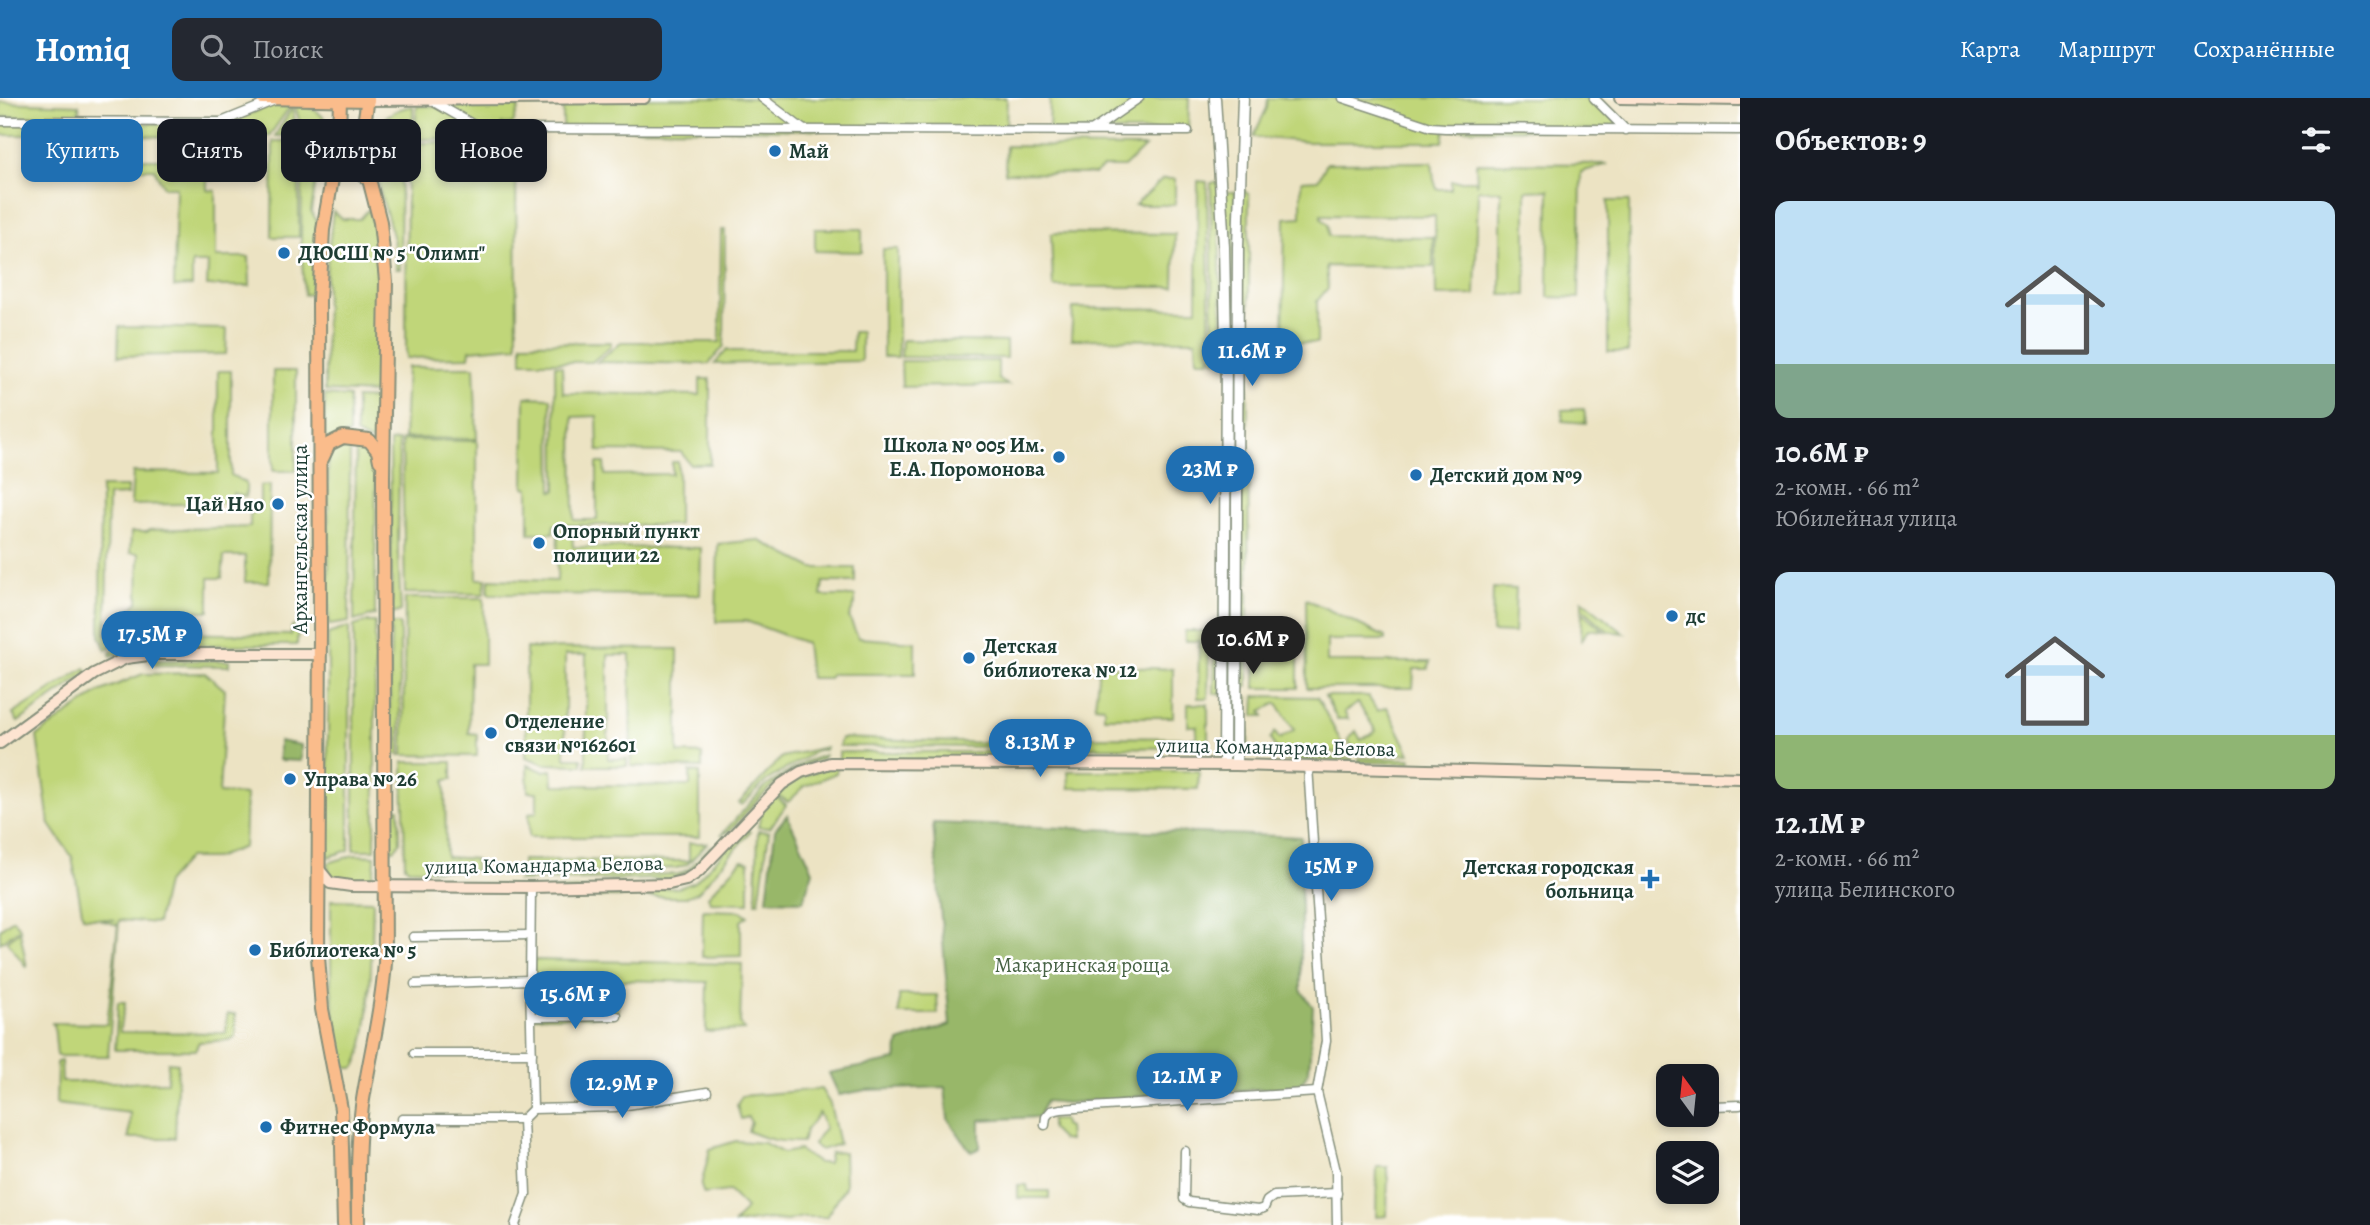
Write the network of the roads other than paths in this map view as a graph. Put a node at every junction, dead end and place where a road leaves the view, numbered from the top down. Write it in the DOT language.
graph roads {
  1 [pos="262,98"];
  2 [pos="279,98"];
  3 [pos="645,98"];
  4 [pos="762,98"];
  5 [pos="1139,98"];
  6 [pos="1215,98"];
  7 [pos="1243,98"];
  8 [pos="1343,98"];
  9 [pos="1594,98"];
  10 [pos="1620,98"];
  11 [pos="340,99"];
  12 [pos="368,99"];
  13 [pos="430,99"];
  14 [pos="1740,100"];
  15 [pos="340,119"];
  16 [pos="366,119"];
  17 [pos="0,121"];
  18 [pos="1626,130"];
  19 [pos="1740,130"];
  20 [pos="805,131"];
  21 [pos="1093,131"];
  22 [pos="1188,131"];
  23 [pos="332,182"];
  24 [pos="370,182"];
  25 [pos="1220,188"];
  26 [pos="1239,188"];
  27 [pos="1226,344"];
  28 [pos="1237,344"];
  29 [pos="319,473"];
  30 [pos="383,478"];
  31 [pos="1225,588"];
  32 [pos="1237,588"];
  33 [pos="320,654"];
  34 [pos="0,743"];
  35 [pos="1230,765"];
  36 [pos="1308,766"];
  37 [pos="1740,778"];
  38 [pos="318,868"];
  39 [pos="385,887"];
  40 [pos="531,887"];
  41 [pos="530,935"];
  42 [pos="413,937"];
  43 [pos="530,979"];
  44 [pos="415,984"];
  45 [pos="618,1016"];
  46 [pos="531,1017"];
  47 [pos="414,1053"];
  48 [pos="532,1053"];
  49 [pos="707,1092"];
  50 [pos="1317,1092"];
  51 [pos="1740,1105"];
  52 [pos="1719,1106"];
  53 [pos="533,1108"];
  54 [pos="402,1119"];
  55 [pos="523,1119"];
  56 [pos="1045,1125"];
  57 [pos="1185,1151"];
  58 [pos="1337,1193"];
  59 [pos="344,1219"];
  60 [pos="358,1219"];
  61 [pos="515,1225"];
  62 [pos="1337,1225"];
  1 -- 2 [label="main road"];
  2 -- 11 [label="main road"];
  2 -- 17 [label="street"];
  3 -- 13 [label="main road"];
  4 -- 20 [label="street"];
  5 -- 21 [label="street"];
  6 -- 25 [label="street"];
  7 -- 26 [label="street"];
  8 -- 18 [label="street"];
  9 -- 18 [label="street"];
  10 -- 14 [label="main road"];
  11 -- 12 [label="main road"];
  11 -- 15 [label="main road, Архангельская улица"];
  12 -- 13 [label="main road"];
  12 -- 16 [label="main road"];
  13 -- 20 [label="street"];
  18 -- 19 [label="street"];
  20 -- 21 [label="street"];
  21 -- 22 [label="street"];
  23 -- 29 [label="main road, Архангельская улица"];
  24 -- 30 [label="main road"];
  25 -- 26 [label="street"];
  25 -- 27 [label="street"];
  26 -- 28 [label="street"];
  27 -- 28 [label="street"];
  27 -- 31 [label="street"];
  28 -- 32 [label="street"];
  29 -- 30 [label="main road"];
  29 -- 33 [label="main road, Архангельская улица"];
  30 -- 39 [label="main road"];
  31 -- 32 [label="street"];
  31 -- 35 [label="street"];
  32 -- 35 [label="street"];
  33 -- 34 [label="main road"];
  33 -- 38 [label="main road, Архангельская улица"];
  35 -- 36 [label="main road, улица Командарма Белова"];
  35 -- 40 [label="main road, улица Командарма Белова"];
  36 -- 37 [label="main road, улица Командарма Белова"];
  36 -- 50 [label="street"];
  38 -- 39 [label="main road, улица Командарма Белова"];
  38 -- 59 [label="main road, Архангельская улица"];
  39 -- 40 [label="main road, улица Командарма Белова"];
  39 -- 60 [label="main road"];
  40 -- 41 [label="street"];
  41 -- 42 [label="street"];
  41 -- 43 [label="street"];
  43 -- 44 [label="street"];
  43 -- 46 [label="street"];
  45 -- 46 [label="street"];
  46 -- 48 [label="street"];
  47 -- 48 [label="street"];
  48 -- 53 [label="street"];
  49 -- 53 [label="street"];
  50 -- 56 [label="street"];
  50 -- 58 [label="street"];
  51 -- 52 [label="street"];
  53 -- 55 [label="street"];
  54 -- 55 [label="street"];
  55 -- 61 [label="street"];
  57 -- 58 [label="street"];
  58 -- 62 [label="street"];
}
